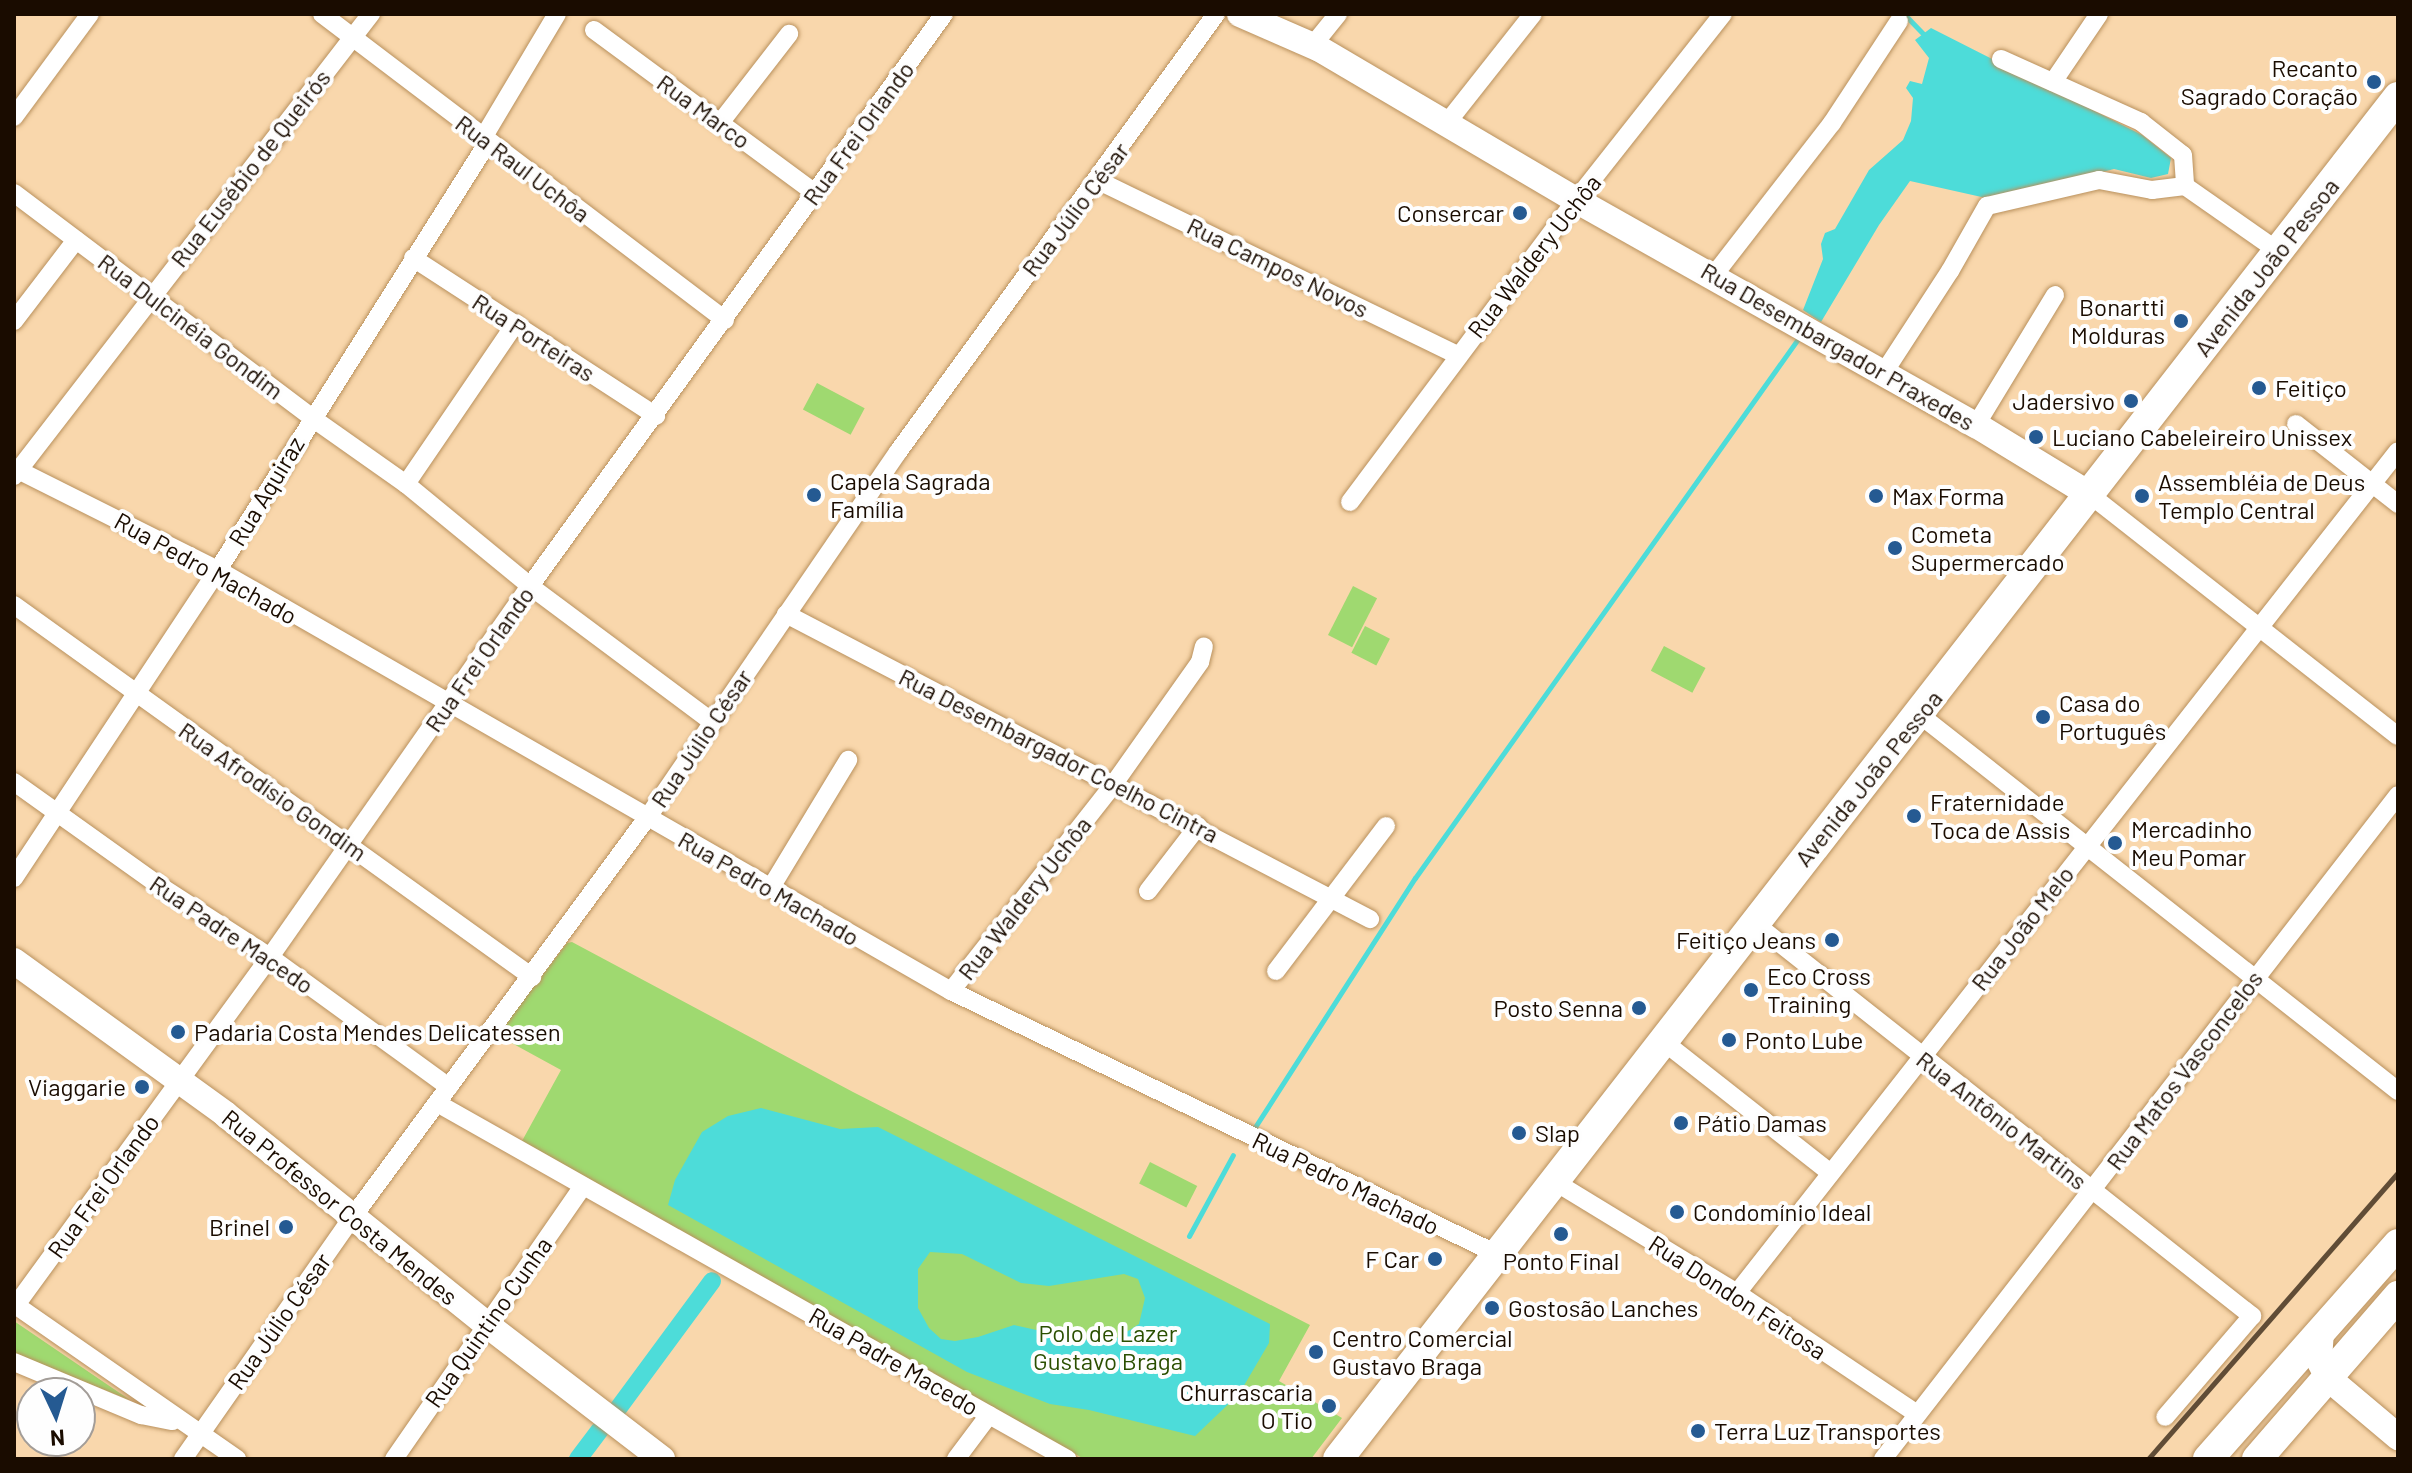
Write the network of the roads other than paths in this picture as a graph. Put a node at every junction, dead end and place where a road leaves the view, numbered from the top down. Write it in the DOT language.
graph roads {
  1 [pos="90,14"];
  2 [pos="322,14"];
  3 [pos="371,14"];
  4 [pos="557,14"];
  5 [pos="944,14"];
  6 [pos="1216,14"];
  7 [pos="1240,14"];
  8 [pos="1338,14"];
  9 [pos="1533,14"];
  10 [pos="1723,14"];
  11 [pos="2099,14"];
  12 [pos="1899,21"];
  13 [pos="594,30"];
  14 [pos="789,34"];
  15 [pos="353,38"];
  16 [pos="1313,45"];
  17 [pos="2001,59"];
  18 [pos="2053,82"];
  19 [pos="2398,97"];
  20 [pos="14,117"];
  21 [pos="720,123"];
  22 [pos="1446,124"];
  23 [pos="486,140"];
  24 [pos="1097,180"];
  25 [pos="2185,186"];
  26 [pos="14,193"];
  27 [pos="815,193"];
  28 [pos="1576,200"];
  29 [pos="76,240"];
  30 [pos="2278,251"];
  31 [pos="413,258"];
  32 [pos="1714,275"];
  33 [pos="151,294"];
  34 [pos="2055,295"];
  35 [pos="725,320"];
  36 [pos="14,321"];
  37 [pos="515,324"];
  38 [pos="1458,355"];
  39 [pos="1883,374"];
  40 [pos="656,416"];
  41 [pos="311,417"];
  42 [pos="2296,424"];
  43 [pos="1976,425"];
  44 [pos="2398,451"];
  45 [pos="15,471"];
  46 [pos="406,484"];
  47 [pos="2373,484"];
  48 [pos="2089,494"];
  49 [pos="1350,502"];
  50 [pos="2398,504"];
  51 [pos="218,570"];
  52 [pos="530,586"];
  53 [pos="14,605"];
  54 [pos="786,614"];
  55 [pos="2259,628"];
  56 [pos="1204,646"];
  57 [pos="135,695"];
  58 [pos="449,705"];
  59 [pos="1920,715"];
  60 [pos="711,721"];
  61 [pos="2398,736"];
  62 [pos="848,760"];
  63 [pos="14,782"];
  64 [pos="1113,785"];
  65 [pos="2398,795"];
  66 [pos="56,812"];
  67 [pos="648,817"];
  68 [pos="1198,826"];
  69 [pos="1386,826"];
  70 [pos="349,844"];
  71 [pos="2089,845"];
  72 [pos="14,878"];
  73 [pos="770,889"];
  74 [pos="1148,891"];
  75 [pos="1332,898"];
  76 [pos="1370,919"];
  77 [pos="1753,922"];
  78 [pos="270,957"];
  79 [pos="14,961"];
  80 [pos="1276,971"];
  81 [pos="532,977"];
  82 [pos="2255,977"];
  83 [pos="951,991"];
  84 [pos="1664,1042"];
  85 [pos="1921,1056"];
  86 [pos="180,1081"];
  87 [pos="449,1087"];
  88 [pos="2398,1091"];
  89 [pos="437,1103"];
  90 [pos="1829,1172"];
  91 [pos="1557,1183"];
  92 [pos="583,1186"];
  93 [pos="2092,1191"];
  94 [pos="352,1218"];
  95 [pos="2398,1244"];
  96 [pos="1499,1255"];
  97 [pos="1737,1293"];
  98 [pos="2398,1296"];
  99 [pos="15,1304"];
  100 [pos="486,1324"];
  101 [pos="2321,1331"];
  102 [pos="14,1362"];
  103 [pos="2328,1378"];
  104 [pos="1917,1414"];
  105 [pos="989,1415"];
  106 [pos="2165,1417"];
  107 [pos="181,1423"];
  108 [pos="200,1434"];
  109 [pos="2398,1437"];
  110 [pos="1059,1457"];
  111 [pos="183,1459"];
  112 [pos="237,1459"];
  113 [pos="394,1459"];
  114 [pos="662,1459"];
  115 [pos="956,1459"];
  116 [pos="1338,1459"];
  117 [pos="1883,1459"];
  118 [pos="2208,1459"];
  119 [pos="2257,1459"];
  1 -- 20 [label="street"];
  2 -- 15 [label="street, Rua Raul Uchôa"];
  3 -- 15 [label="street, Rua Eusébio de Queirós"];
  4 -- 23 [label="street, Rua Aquiraz"];
  5 -- 27 [label="street, Rua Frei Orlando"];
  6 -- 24 [label="street, Rua Júlio César"];
  7 -- 16 [label="street, Rua Desembargador Praxedes"];
  8 -- 16 [label="street"];
  9 -- 22 [label="street"];
  10 -- 28 [label="street, Rua Waldery Uchôa"];
  11 -- 18 [label="street"];
  12 -- 32 [label="street"];
  13 -- 21 [label="street, Rua Marco"];
  14 -- 21 [label="street"];
  15 -- 23 [label="street, Rua Raul Uchôa"];
  15 -- 33 [label="street, Rua Eusébio de Queirós"];
  16 -- 22 [label="street, Rua Desembargador Praxedes"];
  17 -- 18 [label="street"];
  18 -- 25 [label="street"];
  19 -- 30 [label="main road, Avenida João Pessoa"];
  21 -- 27 [label="street, Rua Marco"];
  22 -- 28 [label="street, Rua Desembargador Praxedes"];
  23 -- 31 [label="street, Rua Aquiraz"];
  23 -- 35 [label="street, Rua Raul Uchôa"];
  24 -- 38 [label="street, Rua Campos Novos"];
  24 -- 54 [label="street, Rua Júlio César"];
  25 -- 30 [label="street"];
  25 -- 39 [label="street"];
  26 -- 29 [label="street, Rua Dulcinéia Gondim"];
  27 -- 35 [label="street, Rua Frei Orlando"];
  28 -- 32 [label="street, Rua Desembargador Praxedes"];
  28 -- 38 [label="street, Rua Waldery Uchôa"];
  29 -- 33 [label="street, Rua Dulcinéia Gondim"];
  29 -- 36 [label="street"];
  30 -- 48 [label="main road, Avenida João Pessoa"];
  31 -- 37 [label="street, Rua Porteiras"];
  31 -- 41 [label="street, Rua Aquiraz"];
  32 -- 39 [label="street, Rua Desembargador Praxedes"];
  33 -- 41 [label="street, Rua Dulcinéia Gondim"];
  33 -- 45 [label="street, Rua Eusébio de Queirós"];
  34 -- 43 [label="street"];
  35 -- 40 [label="street, Rua Frei Orlando"];
  37 -- 40 [label="street, Rua Porteiras"];
  37 -- 46 [label="street"];
  38 -- 49 [label="street, Rua Waldery Uchôa"];
  39 -- 43 [label="street, Rua Desembargador Praxedes"];
  40 -- 52 [label="street, Rua Frei Orlando"];
  41 -- 46 [label="street, Rua Dulcinéia Gondim"];
  41 -- 51 [label="street, Rua Aquiraz"];
  42 -- 47 [label="street"];
  43 -- 48 [label="street, Rua Desembargador Praxedes"];
  44 -- 47 [label="street, Rua João Melo"];
  45 -- 51 [label="street, Rua Pedro Machado"];
  46 -- 52 [label="street, Rua Dulcinéia Gondim"];
  47 -- 50 [label="street"];
  47 -- 55 [label="street, Rua João Melo"];
  48 -- 55 [label="street, Rua Desembargador Praxedes"];
  48 -- 59 [label="main road, Avenida João Pessoa"];
  51 -- 57 [label="street, Rua Aquiraz"];
  51 -- 58 [label="street, Rua Pedro Machado"];
  52 -- 58 [label="street, Rua Frei Orlando"];
  52 -- 60 [label="street, Rua Dulcinéia Gondim"];
  53 -- 57 [label="street, Rua Afrodísio Gondim"];
  54 -- 60 [label="street, Rua Júlio César"];
  54 -- 64 [label="street, Rua Desembargador Coelho Cintra"];
  55 -- 61 [label="street, Rua Desembargador Praxedes"];
  55 -- 71 [label="street, Rua João Melo"];
  56 -- 64 [label="street, Rua Waldery Uchôa"];
  57 -- 66 [label="street, Rua Aquiraz"];
  57 -- 70 [label="street, Rua Afrodísio Gondim"];
  58 -- 67 [label="street, Rua Pedro Machado"];
  58 -- 70 [label="street, Rua Frei Orlando"];
  59 -- 71 [label="street"];
  59 -- 77 [label="main road, Avenida João Pessoa"];
  60 -- 67 [label="street, Rua Júlio César"];
  62 -- 73 [label="street"];
  63 -- 66 [label="street, Rua Padre Macedo"];
  64 -- 68 [label="street, Rua Desembargador Coelho Cintra"];
  64 -- 83 [label="street, Rua Waldery Uchôa"];
  65 -- 82 [label="street, Rua Matos Vasconcelos"];
  66 -- 72 [label="street, Rua Aquiraz"];
  66 -- 78 [label="street, Rua Padre Macedo"];
  67 -- 73 [label="street, Rua Pedro Machado"];
  67 -- 81 [label="street, Rua Júlio César"];
  68 -- 74 [label="street"];
  68 -- 75 [label="street, Rua Desembargador Coelho Cintra"];
  69 -- 75 [label="street"];
  70 -- 78 [label="street, Rua Frei Orlando"];
  70 -- 81 [label="street, Rua Afrodísio Gondim"];
  71 -- 82 [label="street"];
  71 -- 85 [label="street, Rua João Melo"];
  73 -- 83 [label="street, Rua Pedro Machado"];
  75 -- 76 [label="street, Rua Desembargador Coelho Cintra"];
  75 -- 80 [label="street"];
  77 -- 84 [label="main road, Avenida João Pessoa"];
  77 -- 85 [label="street, Rua Antônio Martins"];
  78 -- 86 [label="street, Rua Frei Orlando"];
  78 -- 87 [label="street, Rua Padre Macedo"];
  79 -- 86 [label="street, Rua Professor Costa Mendes"];
  81 -- 87 [label="street, Rua Júlio César"];
  82 -- 88 [label="street"];
  82 -- 93 [label="street, Rua Matos Vasconcelos"];
  83 -- 96 [label="street, Rua Pedro Machado"];
  84 -- 90 [label="street"];
  84 -- 91 [label="main road, Avenida João Pessoa"];
  85 -- 90 [label="street, Rua João Melo"];
  85 -- 93 [label="street, Rua Antônio Martins"];
  86 -- 94 [label="street, Rua Professor Costa Mendes"];
  86 -- 99 [label="street, Rua Frei Orlando"];
  87 -- 89 [label="street, Rua Júlio César"];
  89 -- 92 [label="street, Rua Padre Macedo"];
  89 -- 94 [label="street, Rua Júlio César"];
  90 -- 97 [label="street, Rua João Melo"];
  91 -- 96 [label="main road, Avenida João Pessoa"];
  91 -- 97 [label="street, Rua Dondon Feitosa"];
  92 -- 100 [label="street, Rua Quintino Cunha"];
  92 -- 105 [label="street, Rua Padre Macedo"];
  93 -- 104 [label="street, Rua Matos Vasconcelos"];
  93 -- 106 [label="street, Rua Antônio Martins"];
  94 -- 100 [label="street, Rua Professor Costa Mendes"];
  94 -- 108 [label="street, Rua Júlio César"];
  95 -- 101 [label="main road"];
  96 -- 116 [label="main road, Avenida João Pessoa"];
  97 -- 104 [label="street, Rua Dondon Feitosa"];
  98 -- 103 [label="main road"];
  99 -- 107 [label="street"];
  100 -- 113 [label="street, Rua Quintino Cunha"];
  100 -- 114 [label="street, Rua Professor Costa Mendes"];
  101 -- 103 [label="street"];
  101 -- 118 [label="main road"];
  102 -- 107 [label="street"];
  103 -- 109 [label="street"];
  103 -- 119 [label="main road"];
  104 -- 117 [label="street, Rua Matos Vasconcelos"];
  105 -- 110 [label="street, Rua Padre Macedo"];
  105 -- 115 [label="street"];
  107 -- 108 [label="street"];
  108 -- 111 [label="street, Rua Júlio César"];
  108 -- 112 [label="street"];
}
